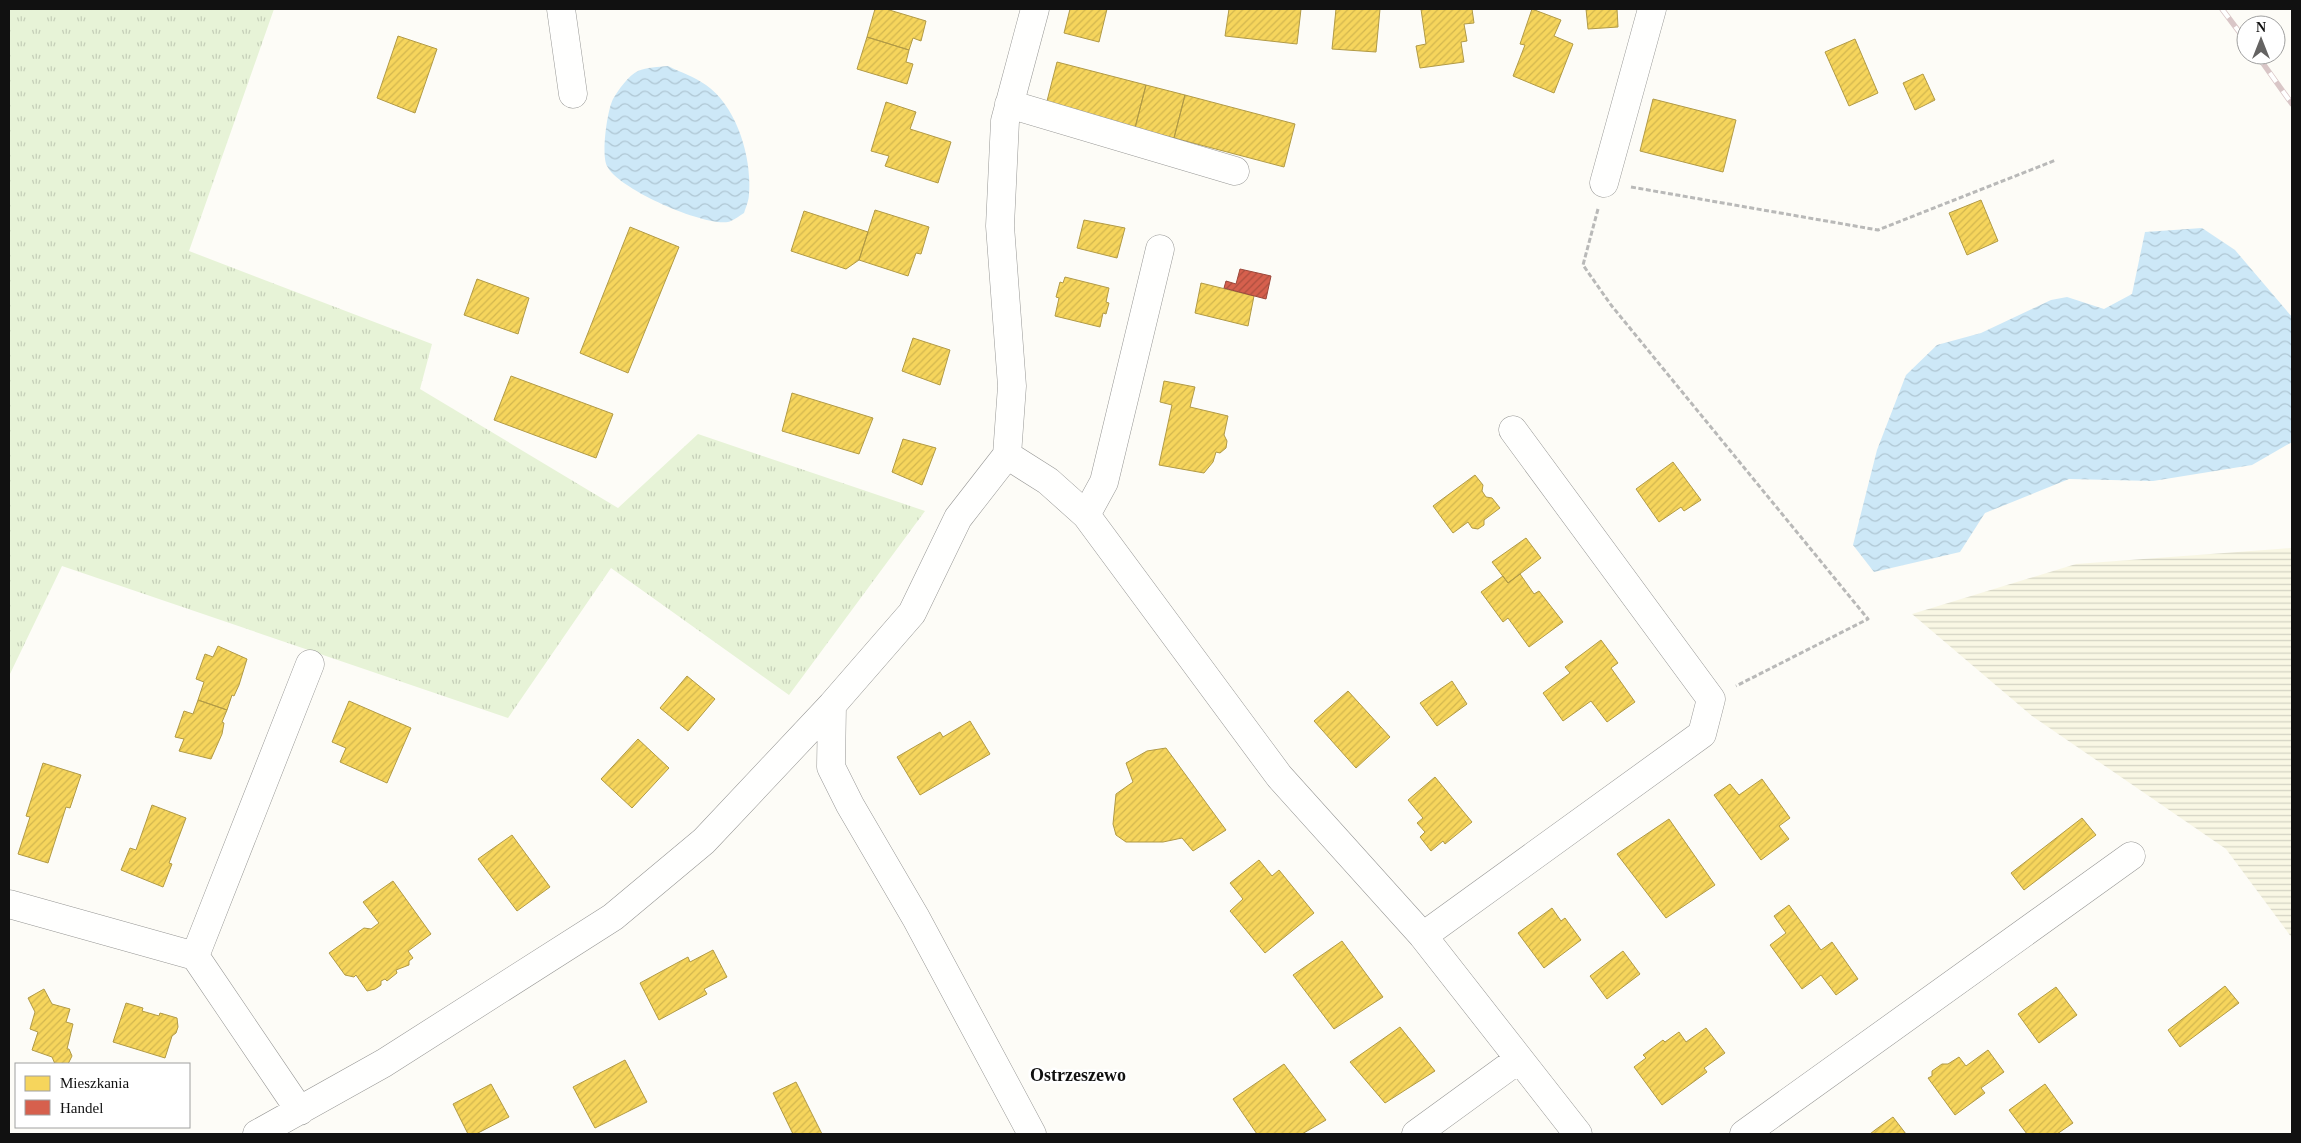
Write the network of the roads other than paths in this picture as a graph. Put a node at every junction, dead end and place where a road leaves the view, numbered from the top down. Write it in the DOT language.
graph roads {
  1 [pos="561,9"];
  2 [pos="1035,9"];
  3 [pos="1652,9"];
  4 [pos="573,94"];
  5 [pos="1009,104"];
  6 [pos="1235,171"];
  7 [pos="1604,183"];
  8 [pos="1160,249"];
  9 [pos="1513,430"];
  10 [pos="1007,456"];
  11 [pos="1086,515"];
  12 [pos="310,664"];
  13 [pos="832,705"];
  14 [pos="2131,856"];
  15 [pos="9,904"];
  16 [pos="1423,936"];
  17 [pos="195,956"];
  18 [pos="1519,1059"];
  19 [pos="300,1110"];
  20 [pos="257,1134"];
  21 [pos="1032,1134"];
  22 [pos="1416,1134"];
  23 [pos="1578,1134"];
  24 [pos="1744,1134"];
  1 -- 4 [label="street"];
  2 -- 5 [label="street"];
  3 -- 7 [label="street"];
  5 -- 6 [label="street"];
  5 -- 10 [label="street"];
  8 -- 11 [label="street"];
  9 -- 16 [label="street"];
  10 -- 11 [label="street"];
  10 -- 13 [label="street"];
  11 -- 16 [label="street"];
  12 -- 17 [label="street"];
  13 -- 19 [label="street"];
  13 -- 21 [label="street"];
  14 -- 24 [label="street"];
  15 -- 17 [label="street"];
  16 -- 18 [label="street"];
  17 -- 19 [label="street"];
  18 -- 22 [label="street"];
  18 -- 23 [label="street"];
  19 -- 20 [label="street"];
}
